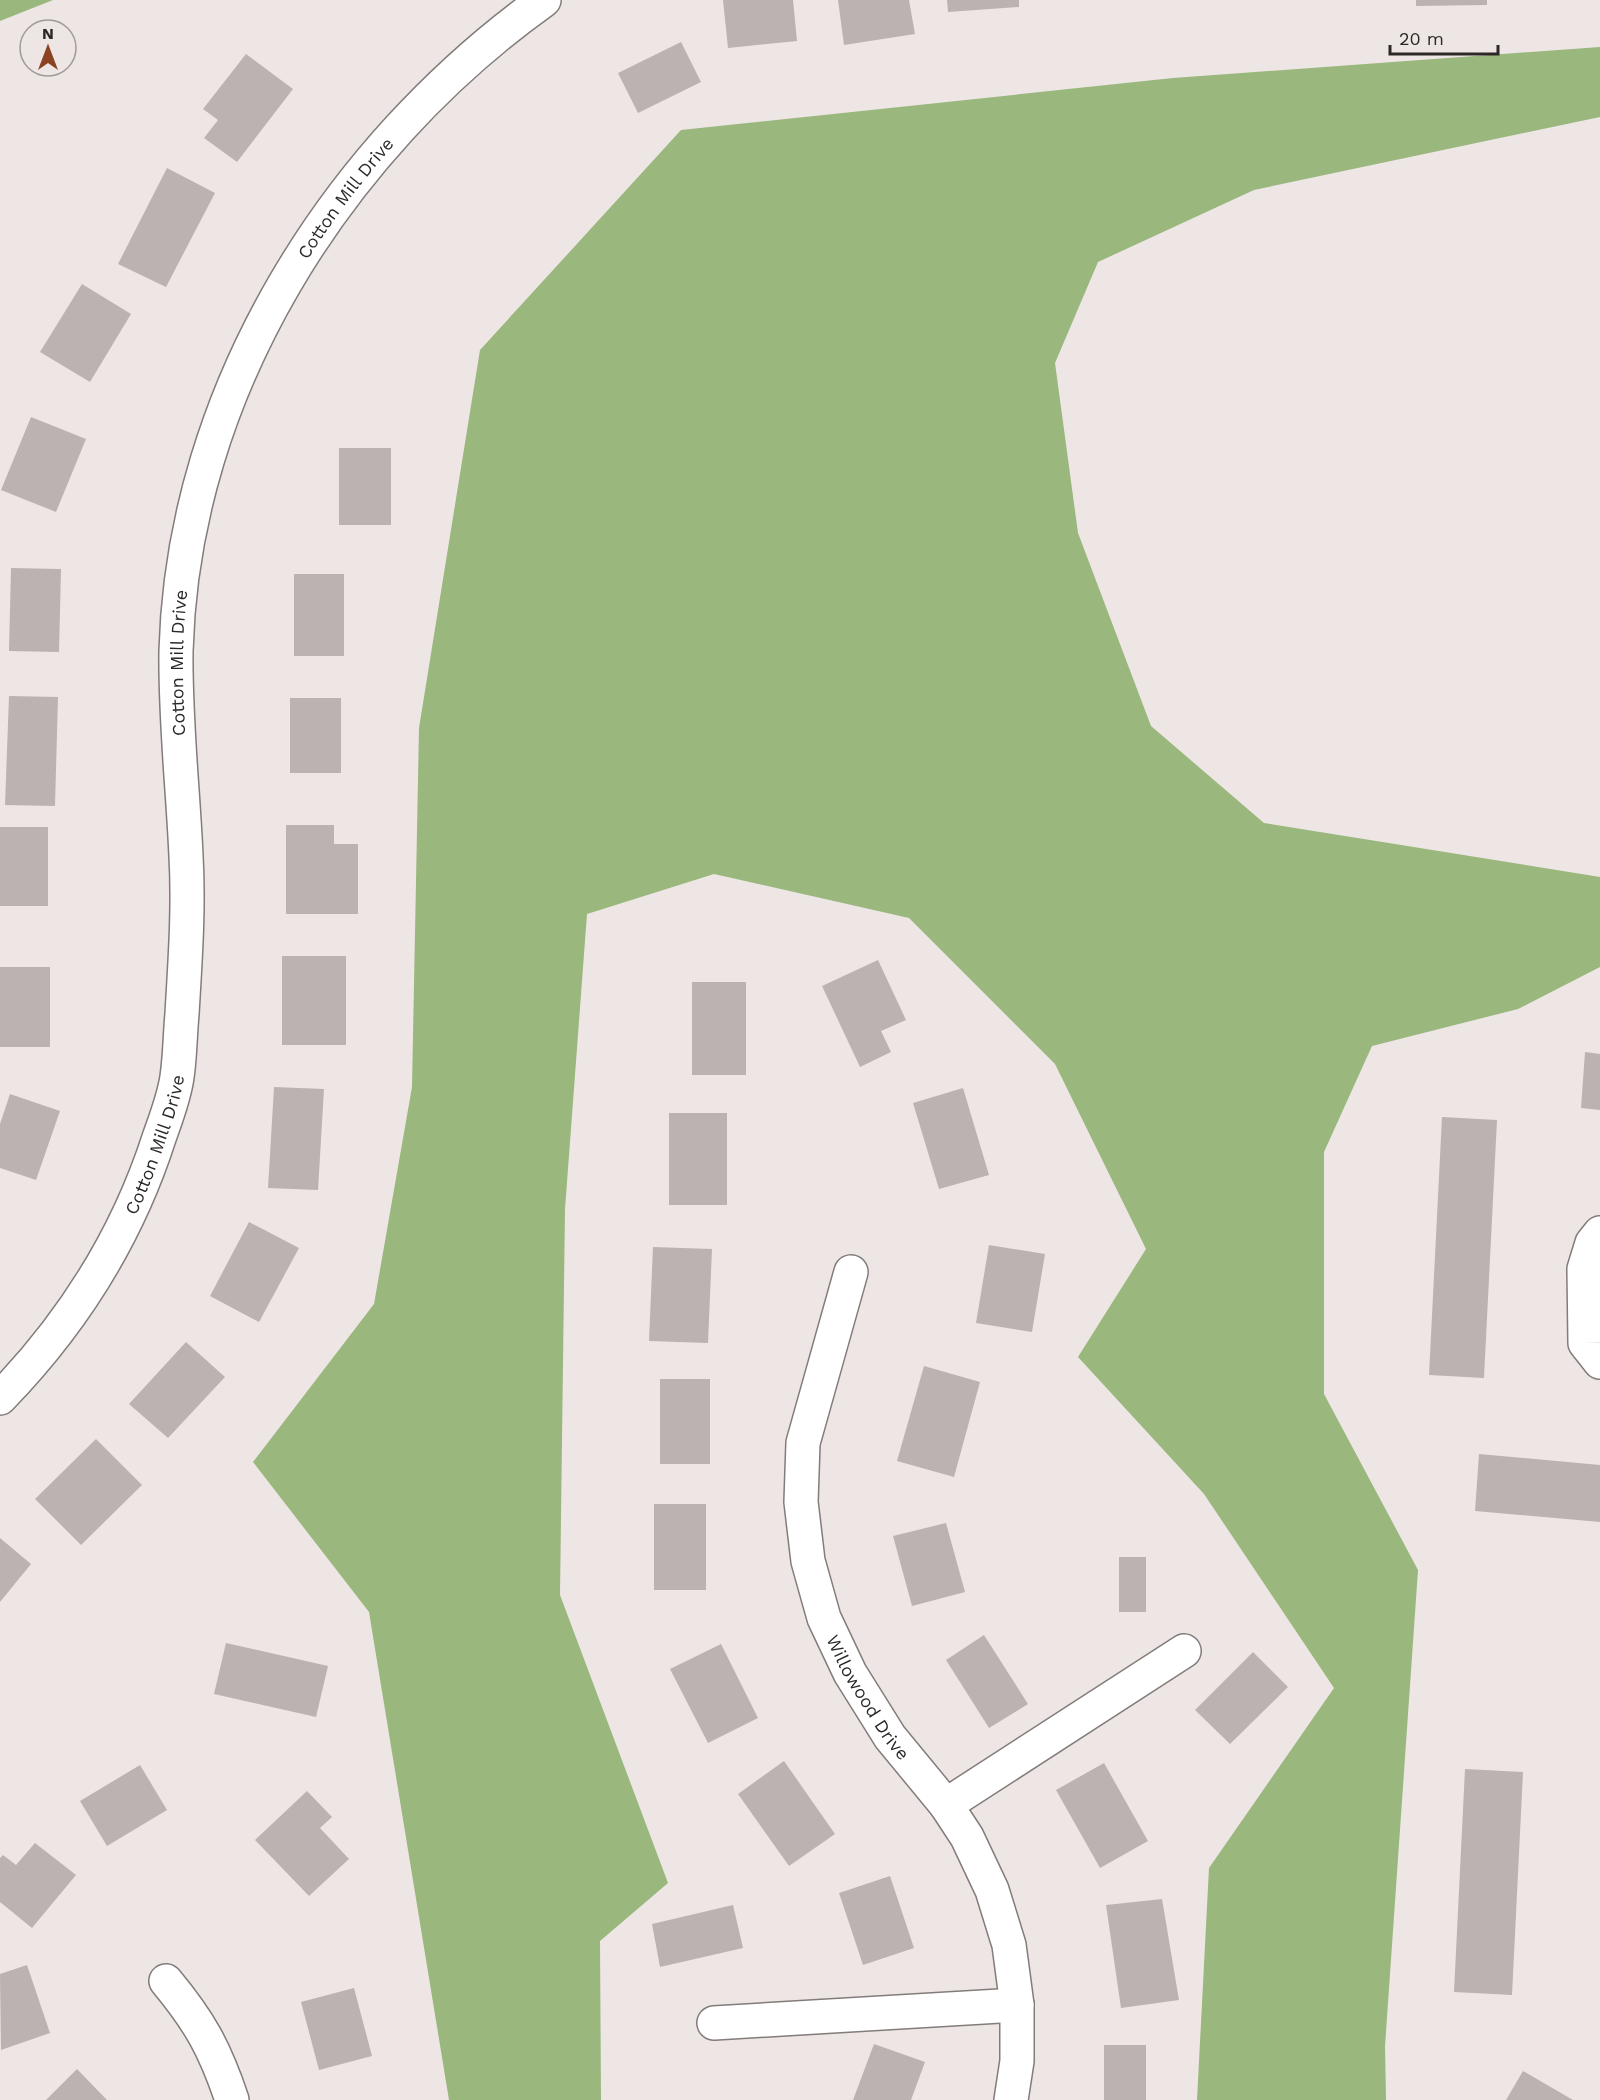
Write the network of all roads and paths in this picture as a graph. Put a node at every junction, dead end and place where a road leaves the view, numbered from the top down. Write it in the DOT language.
graph roads {
  1 [pos="544,0"];
  2 [pos="1600,1233"];
  3 [pos="851,1272"];
  4 [pos="1600,1362"];
  5 [pos="0,1398"];
  6 [pos="1184,1651"];
  7 [pos="946,1805"];
  8 [pos="166,1981"];
  9 [pos="1017,2005"];
  10 [pos="714,2023"];
  11 [pos="232,2100"];
  12 [pos="1011,2100"];
  1 -- 5 [label="street, Cotton Mill Drive"];
  2 -- 4 [label="street"];
  3 -- 7 [label="street, Willowood Drive"];
  6 -- 7 [label="street"];
  7 -- 9 [label="street, Willowood Drive"];
  8 -- 11 [label="street"];
  9 -- 10 [label="street"];
  9 -- 12 [label="street, Willowood Drive"];
}
